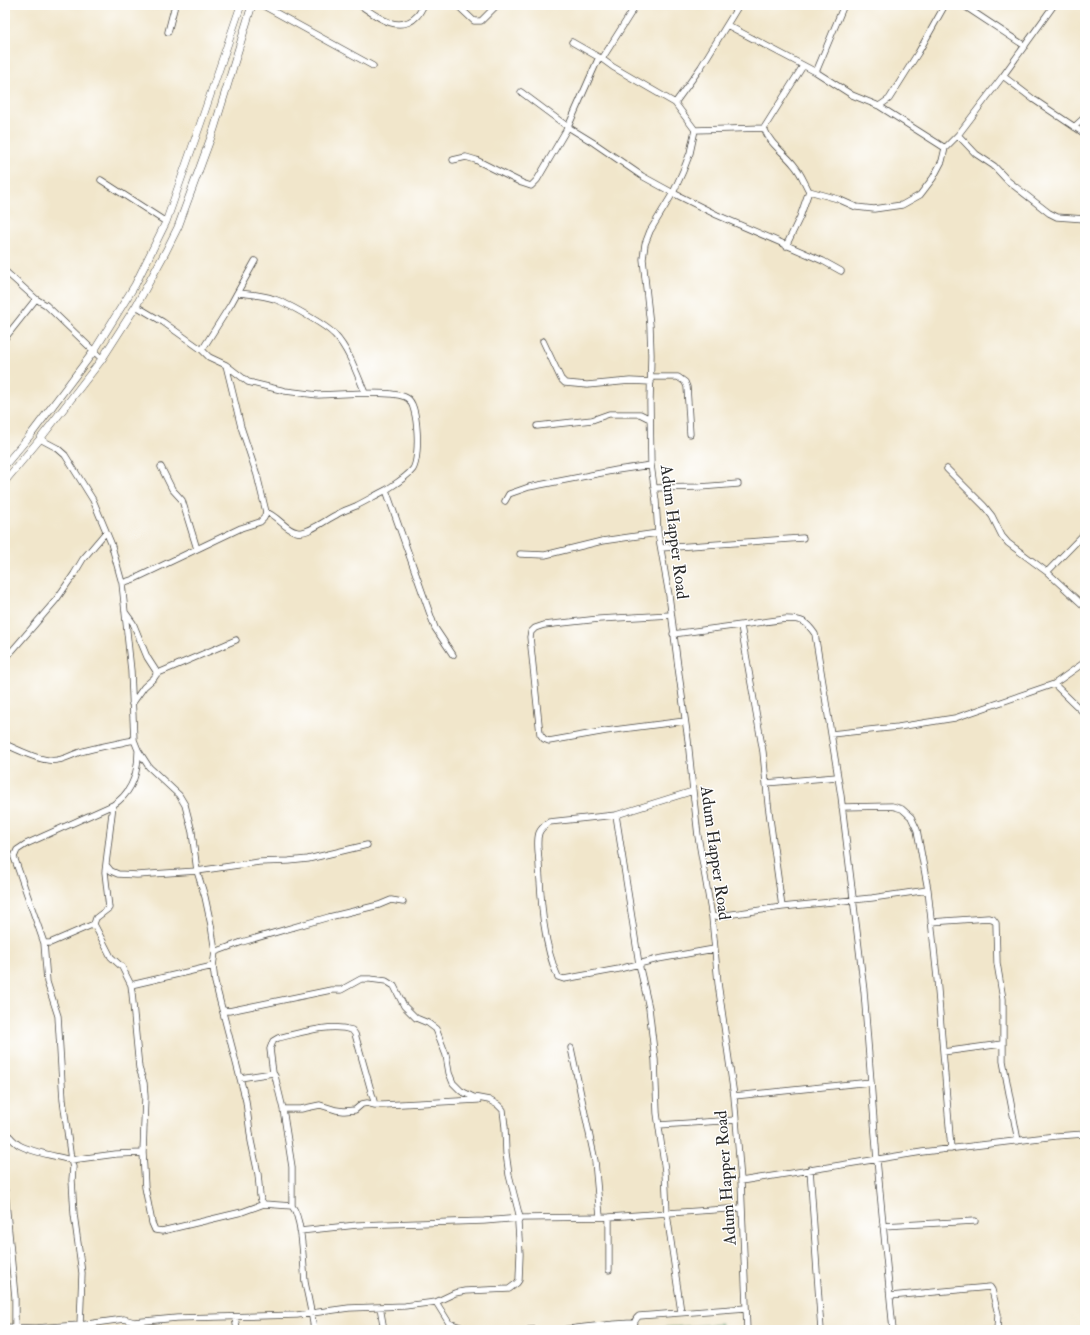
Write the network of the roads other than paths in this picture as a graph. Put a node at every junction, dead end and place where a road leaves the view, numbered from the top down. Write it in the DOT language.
graph roads {
  1 [pos="55,5"];
  2 [pos="64,5"];
  3 [pos="175,5"];
  4 [pos="241,5"];
  5 [pos="252,5"];
  6 [pos="262,5"];
  7 [pos="360,5"];
  8 [pos="424,5"];
  9 [pos="458,5"];
  10 [pos="496,5"];
  11 [pos="636,5"];
  12 [pos="739,5"];
  13 [pos="844,5"];
  14 [pos="945,5"];
  15 [pos="963,5"];
  16 [pos="1054,5"];
  17 [pos="727,25"];
  18 [pos="168,32"];
  19 [pos="572,42"];
  20 [pos="1025,46"];
  21 [pos="601,58"];
  22 [pos="372,66"];
  23 [pos="803,66"];
  24 [pos="816,72"];
  25 [pos="1003,76"];
  26 [pos="521,92"];
  27 [pos="676,104"];
  28 [pos="879,106"];
  29 [pos="1085,117"];
  30 [pos="200,125"];
  31 [pos="568,127"];
  32 [pos="1074,127"];
  33 [pos="764,128"];
  34 [pos="214,129"];
  35 [pos="695,130"];
  36 [pos="1085,134"];
  37 [pos="958,135"];
  38 [pos="945,148"];
  39 [pos="454,160"];
  40 [pos="101,180"];
  41 [pos="809,191"];
  42 [pos="673,193"];
  43 [pos="1085,220"];
  44 [pos="166,222"];
  45 [pos="786,246"];
  46 [pos="255,261"];
  47 [pos="5,271"];
  48 [pos="841,271"];
  49 [pos="237,292"];
  50 [pos="36,299"];
  51 [pos="136,306"];
  52 [pos="5,338"];
  53 [pos="543,341"];
  54 [pos="202,350"];
  55 [pos="94,351"];
  56 [pos="102,359"];
  57 [pos="226,365"];
  58 [pos="651,379"];
  59 [pos="365,393"];
  60 [pos="650,419"];
  61 [pos="537,426"];
  62 [pos="690,434"];
  63 [pos="40,439"];
  64 [pos="5,465"];
  65 [pos="651,466"];
  66 [pos="161,467"];
  67 [pos="947,469"];
  68 [pos="5,481"];
  69 [pos="738,484"];
  70 [pos="654,488"];
  71 [pos="386,490"];
  72 [pos="504,501"];
  73 [pos="266,512"];
  74 [pos="106,532"];
  75 [pos="658,532"];
  76 [pos="1085,533"];
  77 [pos="803,538"];
  78 [pos="661,548"];
  79 [pos="197,549"];
  80 [pos="520,554"];
  81 [pos="1047,572"];
  82 [pos="122,583"];
  83 [pos="1085,607"];
  84 [pos="125,612"];
  85 [pos="671,615"];
  86 [pos="741,626"];
  87 [pos="673,634"];
  88 [pos="236,640"];
  89 [pos="453,655"];
  90 [pos="5,659"];
  91 [pos="1085,662"];
  92 [pos="156,674"];
  93 [pos="1054,684"];
  94 [pos="132,704"];
  95 [pos="1085,714"];
  96 [pos="685,721"];
  97 [pos="831,734"];
  98 [pos="134,740"];
  99 [pos="5,744"];
  100 [pos="138,750"];
  101 [pos="837,777"];
  102 [pos="766,783"];
  103 [pos="692,791"];
  104 [pos="113,805"];
  105 [pos="842,808"];
  106 [pos="616,815"];
  107 [pos="367,845"];
  108 [pos="106,865"];
  109 [pos="197,871"];
  110 [pos="928,890"];
  111 [pos="853,900"];
  112 [pos="403,902"];
  113 [pos="782,907"];
  114 [pos="712,917"];
  115 [pos="931,922"];
  116 [pos="94,924"];
  117 [pos="44,943"];
  118 [pos="714,950"];
  119 [pos="215,952"];
  120 [pos="640,964"];
  121 [pos="214,966"];
  122 [pos="131,985"];
  123 [pos="223,1010"];
  124 [pos="1002,1044"];
  125 [pos="570,1048"];
  126 [pos="943,1052"];
  127 [pos="273,1073"];
  128 [pos="240,1078"];
  129 [pos="871,1082"];
  130 [pos="734,1096"];
  131 [pos="480,1099"];
  132 [pos="374,1105"];
  133 [pos="283,1109"];
  134 [pos="736,1120"];
  135 [pos="659,1125"];
  136 [pos="5,1131"];
  137 [pos="1085,1134"];
  138 [pos="1018,1141"];
  139 [pos="951,1149"];
  140 [pos="143,1153"];
  141 [pos="71,1160"];
  142 [pos="877,1160"];
  143 [pos="810,1169"];
  144 [pos="741,1181"];
  145 [pos="5,1191"];
  146 [pos="264,1204"];
  147 [pos="292,1206"];
  148 [pos="742,1208"];
  149 [pos="667,1214"];
  150 [pos="600,1216"];
  151 [pos="609,1217"];
  152 [pos="520,1218"];
  153 [pos="975,1221"];
  154 [pos="883,1226"];
  155 [pos="300,1231"];
  156 [pos="610,1270"];
  157 [pos="890,1296"];
  158 [pos="436,1302"];
  159 [pos="380,1307"];
  160 [pos="746,1308"];
  161 [pos="312,1312"];
  162 [pos="681,1312"];
  163 [pos="235,1316"];
  164 [pos="448,1323"];
  165 [pos="634,1323"];
  166 [pos="80,1325"];
  167 [pos="15,1326"];
  168 [pos="5,1327"];
  169 [pos="35,1329"];
  170 [pos="567,1329"];
  171 [pos="238,1330"];
  172 [pos="314,1330"];
  173 [pos="384,1330"];
  174 [pos="450,1330"];
  175 [pos="469,1330"];
  176 [pos="529,1330"];
  177 [pos="635,1330"];
  178 [pos="747,1330"];
  179 [pos="821,1330"];
  180 [pos="893,1330"];
  181 [pos="997,1330"];
  1 -- 2 [label="street"];
  3 -- 18 [label="street"];
  4 -- 30 [label="street"];
  5 -- 34 [label="street"];
  6 -- 22 [label="street"];
  7 -- 8 [label="street"];
  9 -- 10 [label="street"];
  11 -- 21 [label="street"];
  12 -- 17 [label="street"];
  13 -- 24 [label="street"];
  14 -- 28 [label="street"];
  15 -- 20 [label="street"];
  16 -- 20 [label="street"];
  17 -- 23 [label="street"];
  17 -- 27 [label="street"];
  19 -- 21 [label="street"];
  20 -- 25 [label="street"];
  21 -- 27 [label="street"];
  21 -- 31 [label="street"];
  23 -- 24 [label="street"];
  23 -- 33 [label="street"];
  24 -- 28 [label="street"];
  25 -- 32 [label="street"];
  25 -- 37 [label="street"];
  26 -- 31 [label="street"];
  27 -- 35 [label="street"];
  28 -- 38 [label="street"];
  29 -- 32 [label="street"];
  30 -- 34 [label="street"];
  30 -- 44 [label="street"];
  31 -- 39 [label="street"];
  31 -- 42 [label="street"];
  32 -- 36 [label="street"];
  33 -- 35 [label="street"];
  33 -- 41 [label="street"];
  34 -- 51 [label="street"];
  35 -- 42 [label="street, Adum Happer Road"];
  37 -- 38 [label="street"];
  37 -- 43 [label="street"];
  38 -- 41 [label="street"];
  40 -- 44 [label="street"];
  41 -- 45 [label="street"];
  42 -- 45 [label="street"];
  42 -- 58 [label="street, Adum Happer Road"];
  44 -- 55 [label="street"];
  45 -- 48 [label="street"];
  46 -- 49 [label="street"];
  47 -- 50 [label="street"];
  49 -- 54 [label="street"];
  49 -- 59 [label="street"];
  50 -- 52 [label="street"];
  50 -- 55 [label="street"];
  51 -- 54 [label="street"];
  51 -- 56 [label="street"];
  53 -- 58 [label="street"];
  54 -- 57 [label="street"];
  55 -- 56 [label="street"];
  55 -- 64 [label="street"];
  56 -- 63 [label="street"];
  57 -- 59 [label="street"];
  57 -- 73 [label="street"];
  58 -- 60 [label="street, Adum Happer Road"];
  58 -- 62 [label="street"];
  59 -- 71 [label="street"];
  60 -- 61 [label="street"];
  60 -- 65 [label="street, Adum Happer Road"];
  63 -- 68 [label="street"];
  63 -- 74 [label="street"];
  65 -- 70 [label="street, Adum Happer Road"];
  65 -- 72 [label="street"];
  66 -- 79 [label="street"];
  67 -- 81 [label="street"];
  69 -- 70 [label="street"];
  70 -- 75 [label="street, Adum Happer Road"];
  71 -- 73 [label="street"];
  71 -- 89 [label="street"];
  73 -- 79 [label="street"];
  74 -- 82 [label="street"];
  74 -- 90 [label="street"];
  75 -- 78 [label="street, Adum Happer Road"];
  75 -- 80 [label="street"];
  76 -- 81 [label="street"];
  77 -- 78 [label="street"];
  78 -- 85 [label="street, Adum Happer Road"];
  79 -- 82 [label="street"];
  81 -- 83 [label="street"];
  82 -- 84 [label="street"];
  84 -- 92 [label="street"];
  84 -- 94 [label="street"];
  85 -- 87 [label="street, Adum Happer Road"];
  85 -- 96 [label="street"];
  86 -- 87 [label="street"];
  86 -- 97 [label="street"];
  86 -- 102 [label="street"];
  87 -- 96 [label="street, Adum Happer Road"];
  88 -- 92 [label="street"];
  91 -- 93 [label="street"];
  92 -- 94 [label="street"];
  93 -- 95 [label="street"];
  93 -- 97 [label="street"];
  94 -- 98 [label="street"];
  96 -- 103 [label="street, Adum Happer Road"];
  97 -- 101 [label="street"];
  98 -- 99 [label="street"];
  98 -- 100 [label="street"];
  100 -- 104 [label="street"];
  100 -- 109 [label="street"];
  101 -- 102 [label="street"];
  101 -- 105 [label="street"];
  102 -- 113 [label="street"];
  103 -- 106 [label="street"];
  103 -- 114 [label="street, Adum Happer Road"];
  104 -- 108 [label="street"];
  104 -- 117 [label="street"];
  105 -- 110 [label="street"];
  105 -- 111 [label="street"];
  106 -- 120 [label="street"];
  106 -- 120 [label="street"];
  107 -- 109 [label="street"];
  108 -- 109 [label="street"];
  108 -- 116 [label="street"];
  109 -- 119 [label="street"];
  110 -- 111 [label="street"];
  110 -- 115 [label="street"];
  111 -- 113 [label="street"];
  111 -- 129 [label="street"];
  112 -- 119 [label="street"];
  113 -- 114 [label="street"];
  114 -- 118 [label="street, Adum Happer Road"];
  115 -- 124 [label="street"];
  115 -- 126 [label="street"];
  116 -- 117 [label="street"];
  116 -- 122 [label="street"];
  117 -- 141 [label="street"];
  118 -- 120 [label="street"];
  118 -- 130 [label="street, Adum Happer Road"];
  119 -- 121 [label="street"];
  120 -- 135 [label="street"];
  121 -- 122 [label="street"];
  121 -- 123 [label="street"];
  122 -- 140 [label="street"];
  123 -- 128 [label="street"];
  123 -- 131 [label="street"];
  124 -- 126 [label="street"];
  124 -- 138 [label="street"];
  125 -- 150 [label="street"];
  126 -- 139 [label="street"];
  127 -- 128 [label="street"];
  127 -- 132 [label="street"];
  127 -- 133 [label="street"];
  128 -- 146 [label="street"];
  129 -- 130 [label="street"];
  129 -- 142 [label="street"];
  130 -- 134 [label="street, Adum Happer Road"];
  131 -- 132 [label="street"];
  131 -- 152 [label="street"];
  132 -- 133 [label="street"];
  133 -- 147 [label="street"];
  134 -- 135 [label="street"];
  134 -- 144 [label="street, Adum Happer Road"];
  135 -- 149 [label="street"];
  136 -- 141 [label="street"];
  137 -- 138 [label="street"];
  138 -- 139 [label="street"];
  139 -- 142 [label="street"];
  140 -- 141 [label="street"];
  140 -- 146 [label="street"];
  141 -- 166 [label="street"];
  142 -- 143 [label="street"];
  142 -- 154 [label="street"];
  143 -- 144 [label="street"];
  143 -- 179 [label="street"];
  144 -- 148 [label="street, Adum Happer Road"];
  145 -- 167 [label="street"];
  146 -- 147 [label="street"];
  147 -- 155 [label="street"];
  148 -- 149 [label="street"];
  148 -- 160 [label="street, Adum Happer Road"];
  149 -- 151 [label="street"];
  149 -- 162 [label="street"];
  150 -- 151 [label="street"];
  150 -- 152 [label="street"];
  151 -- 156 [label="street"];
  152 -- 155 [label="street"];
  152 -- 158 [label="street"];
  153 -- 154 [label="street"];
  154 -- 157 [label="street"];
  155 -- 161 [label="street"];
  157 -- 180 [label="street"];
  157 -- 181 [label="street"];
  158 -- 159 [label="street"];
  158 -- 164 [label="street"];
  159 -- 161 [label="street"];
  159 -- 173 [label="street"];
  160 -- 162 [label="street"];
  160 -- 178 [label="street, Adum Happer Road"];
  161 -- 163 [label="street"];
  161 -- 172 [label="street"];
  162 -- 165 [label="street"];
  163 -- 166 [label="street"];
  163 -- 171 [label="street"];
  164 -- 174 [label="street"];
  164 -- 175 [label="street"];
  165 -- 170 [label="street"];
  165 -- 177 [label="street"];
  166 -- 169 [label="street"];
  167 -- 168 [label="street"];
  167 -- 169 [label="street"];
  170 -- 176 [label="street"];
}
